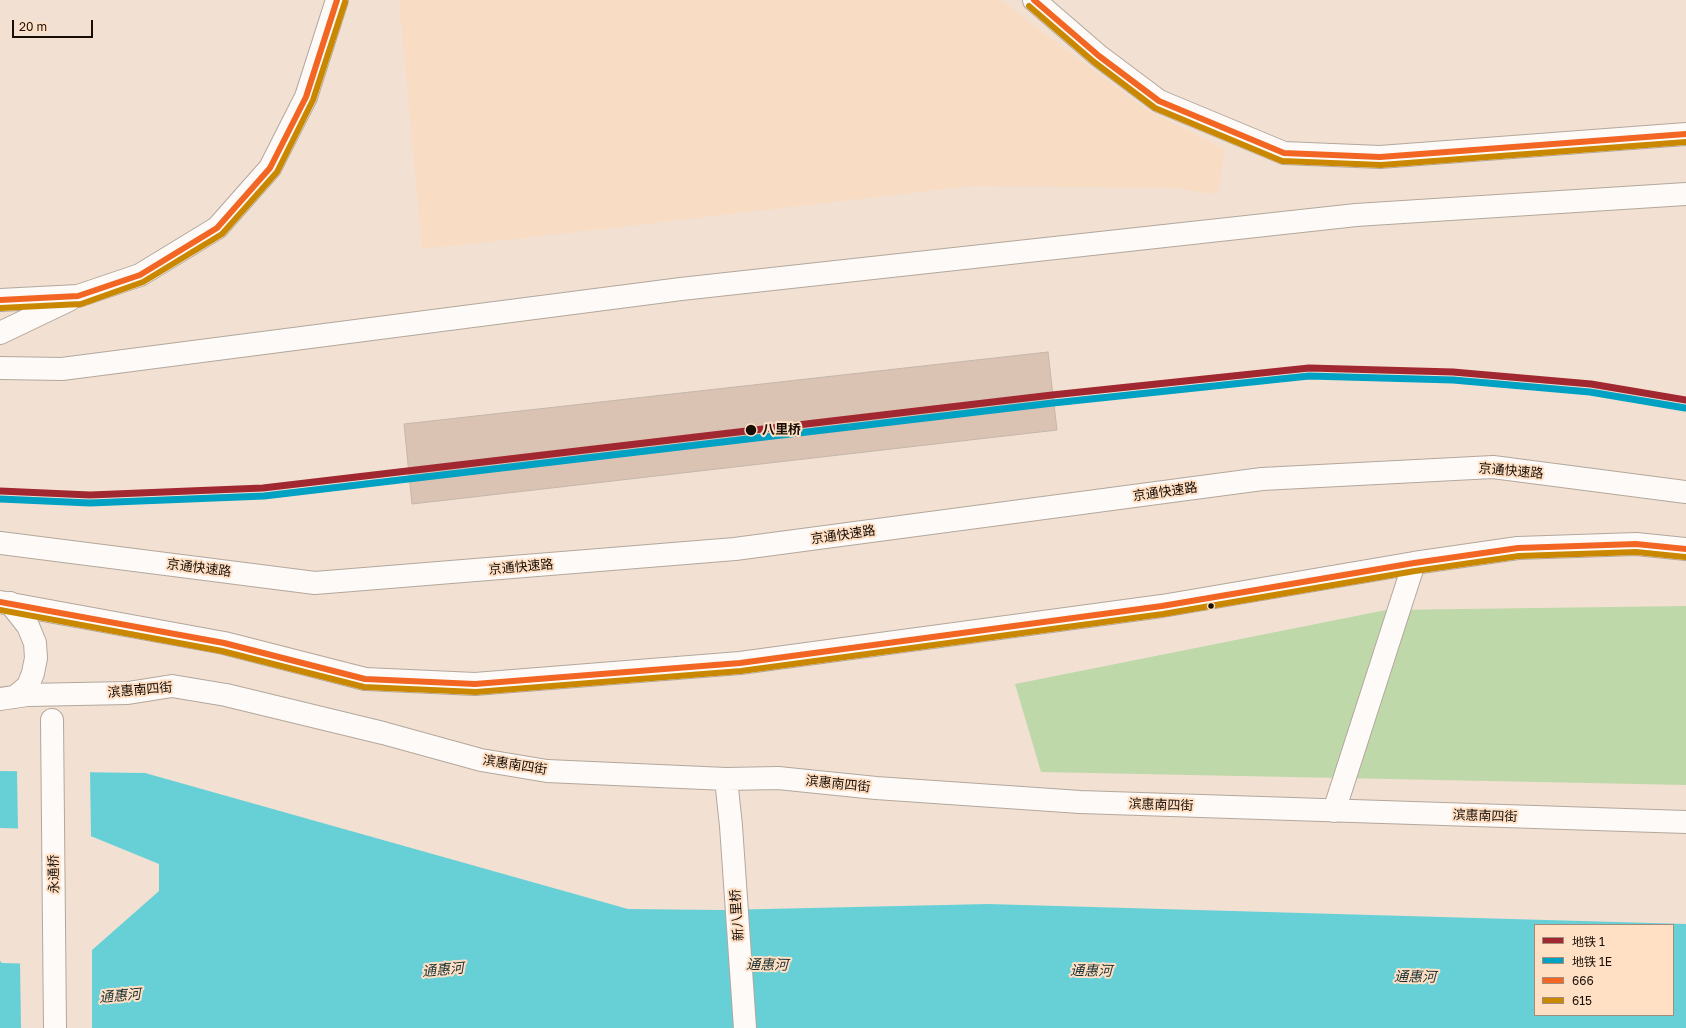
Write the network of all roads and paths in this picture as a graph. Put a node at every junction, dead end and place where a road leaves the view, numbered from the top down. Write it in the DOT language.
graph roads {
  1 [pos="337,0"];
  2 [pos="1034,0"];
  3 [pos="1686,134"];
  4 [pos="1686,194"];
  5 [pos="78,296"];
  6 [pos="0,300"];
  7 [pos="0,333"];
  8 [pos="0,368"];
  9 [pos="1686,492"];
  10 [pos="0,543"];
  11 [pos="1686,549"];
  12 [pos="1414,563"];
  13 [pos="5,603"];
  14 [pos="7,698"];
  15 [pos="52,720"];
  16 [pos="726,778"];
  17 [pos="1334,811"];
  18 [pos="1686,822"];
  19 [pos="55,1028"];
  20 [pos="745,1028"];
  1 -- 5 [label="main road"];
  2 -- 3 [label="main road"];
  4 -- 8 [label="main road"];
  5 -- 6 [label="main road"];
  5 -- 7 [label="main road"];
  9 -- 10 [label="main road, 京通快速路"];
  11 -- 12 [label="main road"];
  12 -- 13 [label="main road"];
  12 -- 17 [label="main road"];
  13 -- 14 [label="main road"];
  14 -- 16 [label="main road, 滨惠南四街"];
  15 -- 19 [label="main road, 永通桥"];
  16 -- 17 [label="main road, 滨惠南四街"];
  16 -- 20 [label="main road, 新八里桥"];
  17 -- 18 [label="main road, 滨惠南四街"];
}
